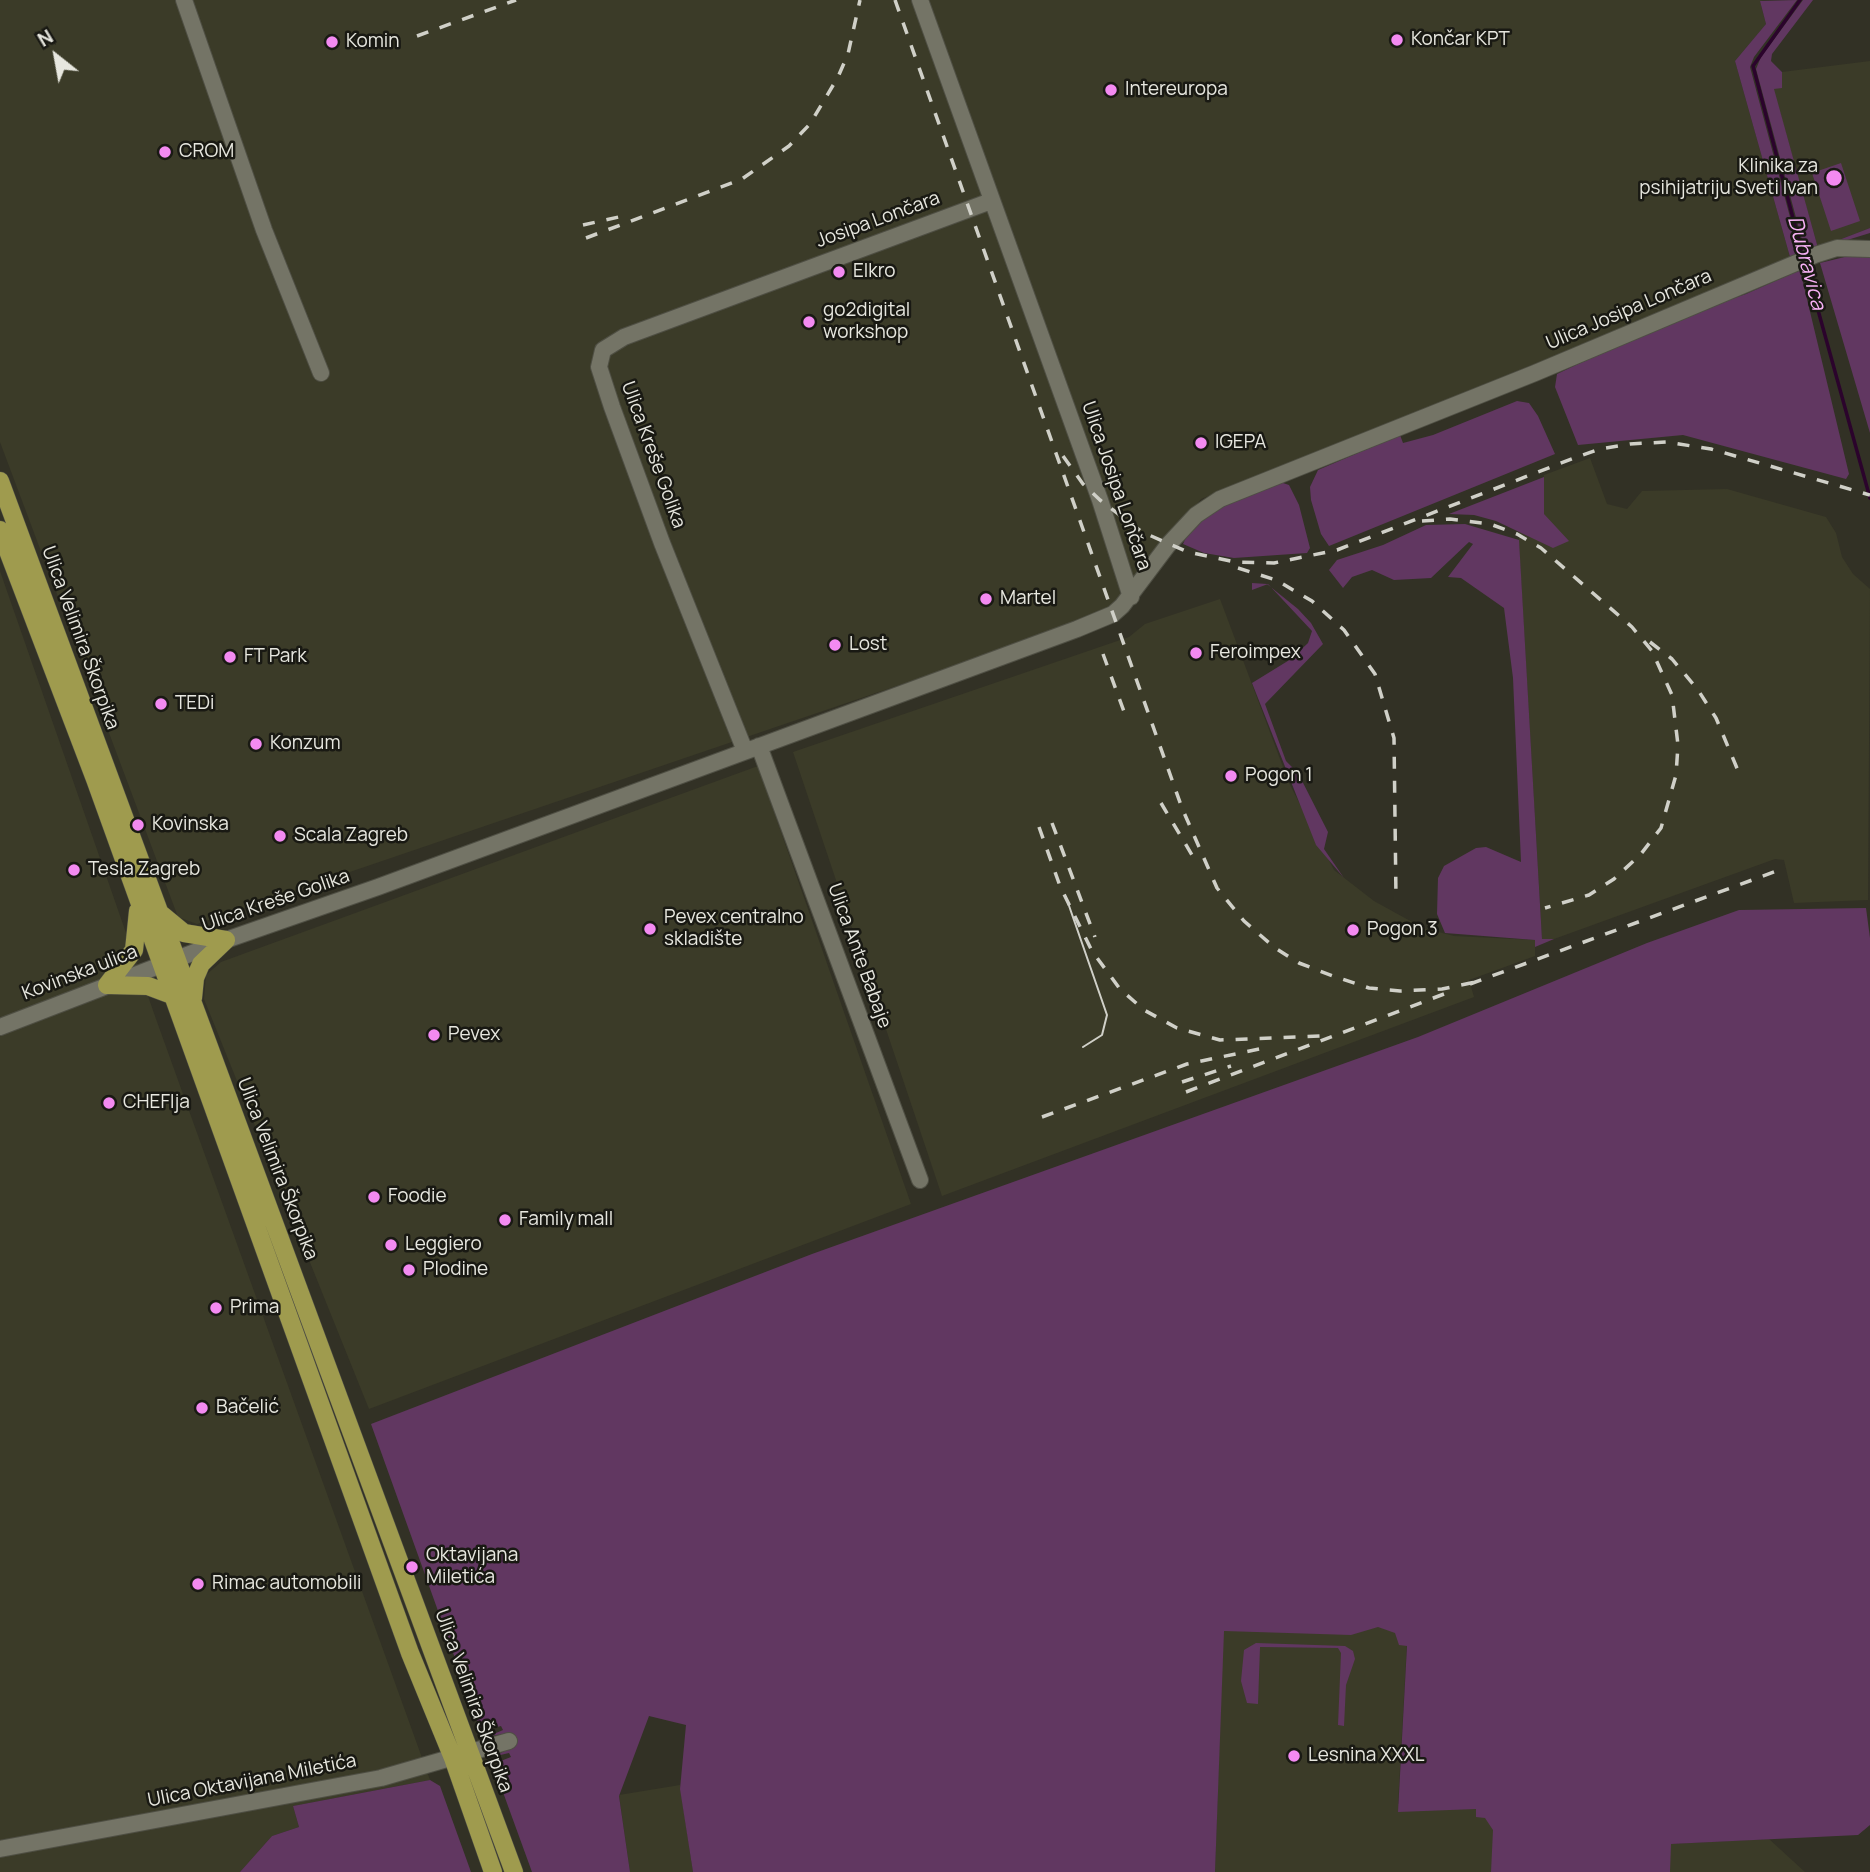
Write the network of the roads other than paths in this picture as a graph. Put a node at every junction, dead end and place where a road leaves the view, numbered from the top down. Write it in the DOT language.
graph roads {
  1 [pos="184,0"];
  2 [pos="920,0"];
  3 [pos="991,201"];
  4 [pos="1870,248"];
  5 [pos="780,279"];
  6 [pos="321,373"];
  7 [pos="0,481"];
  8 [pos="0,530"];
  9 [pos="1131,597"];
  10 [pos="752,748"];
  11 [pos="137,895"];
  12 [pos="157,909"];
  13 [pos="226,940"];
  14 [pos="169,962"];
  15 [pos="107,985"];
  16 [pos="172,995"];
  17 [pos="193,1005"];
  18 [pos="0,1027"];
  19 [pos="920,1180"];
  20 [pos="509,1741"];
  21 [pos="471,1752"];
  22 [pos="453,1758"];
  23 [pos="0,1849"];
  24 [pos="493,1872"];
  25 [pos="514,1872"];
  1 -- 6 [label="street"];
  2 -- 3 [label="street, Ulica Josipa Lončara"];
  3 -- 5 [label="street, Josipa Lončara"];
  3 -- 9 [label="street, Ulica Josipa Lončara"];
  4 -- 9 [label="street, Ulica Josipa Lončara"];
  5 -- 10 [label="street, Ulica Kreše Golika"];
  7 -- 12 [label="main road, Ulica Velimira Škorpika"];
  8 -- 11 [label="main road, Ulica Velimira Škorpika"];
  9 -- 10 [label="street, Ulica Kreše Golika"];
  10 -- 13 [label="street, Ulica Kreše Golika"];
  10 -- 19 [label="street, Ulica Ante Babaje"];
  11 -- 14 [label="main road, Ulica Velimira Škorpika"];
  11 -- 15 [label="main road"];
  12 -- 13 [label="main road"];
  12 -- 14 [label="main road, Ulica Velimira Škorpika"];
  13 -- 14 [label="street, Ulica Kreše Golika"];
  13 -- 17 [label="main road"];
  14 -- 15 [label="street, Kovinska ulica"];
  14 -- 16 [label="main road, Ulica Velimira Škorpika"];
  14 -- 17 [label="main road, Ulica Velimira Škorpika"];
  15 -- 16 [label="main road"];
  15 -- 18 [label="street, Kovinska ulica"];
  16 -- 22 [label="main road, Ulica Velimira Škorpika"];
  17 -- 21 [label="main road, Ulica Velimira Škorpika"];
  20 -- 21 [label="street, Ulica Oktavijana Miletića"];
  21 -- 22 [label="street, Ulica Oktavijana Miletića"];
  21 -- 25 [label="main road, Ulica Velimira Škorpika"];
  22 -- 23 [label="street, Ulica Oktavijana Miletića"];
  22 -- 24 [label="main road, Ulica Velimira Škorpika"];
}
